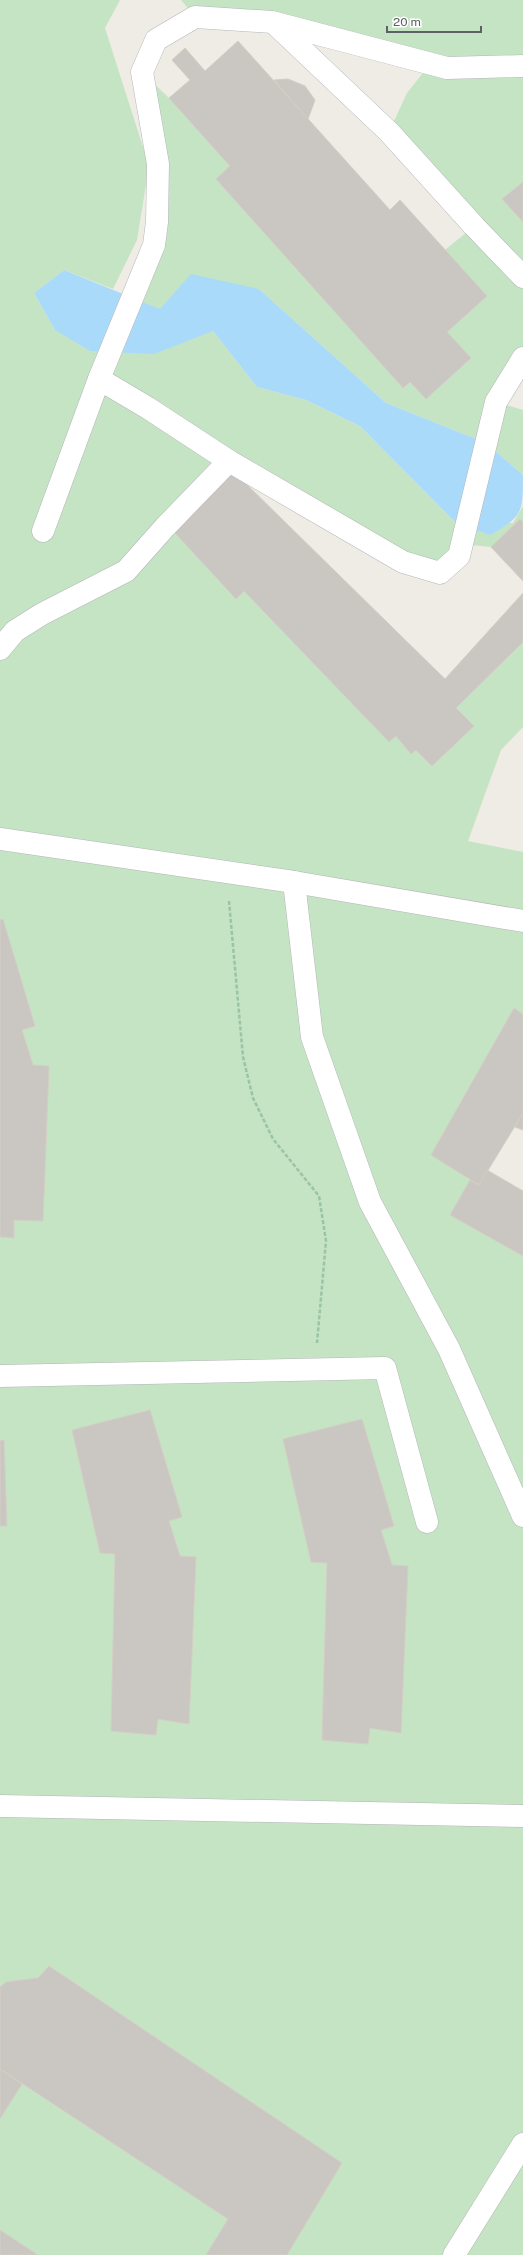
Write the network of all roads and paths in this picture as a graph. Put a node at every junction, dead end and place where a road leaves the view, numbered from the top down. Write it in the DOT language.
graph roads {
  1 [pos="272,22"];
  2 [pos="523,66"];
  3 [pos="523,277"];
  4 [pos="523,358"];
  5 [pos="99,379"];
  6 [pos="228,461"];
  7 [pos="43,530"];
  8 [pos="0,649"];
  9 [pos="0,839"];
  10 [pos="226,872"];
  11 [pos="294,882"];
  12 [pos="523,921"];
  13 [pos="314,1369"];
  14 [pos="0,1376"];
  15 [pos="523,1516"];
  16 [pos="427,1522"];
  17 [pos="0,1806"];
  18 [pos="523,1816"];
  19 [pos="523,2144"];
  20 [pos="454,2255"];
  1 -- 2 [label="street"];
  1 -- 3 [label="street"];
  1 -- 5 [label="street"];
  4 -- 6 [label="street"];
  5 -- 6 [label="street"];
  5 -- 7 [label="street"];
  6 -- 8 [label="street"];
  9 -- 10 [label="street"];
  10 -- 11 [label="street"];
  10 -- 13 [label="path"];
  11 -- 12 [label="street"];
  11 -- 15 [label="street"];
  13 -- 14 [label="street"];
  13 -- 16 [label="street"];
  17 -- 18 [label="street"];
  19 -- 20 [label="street"];
}
